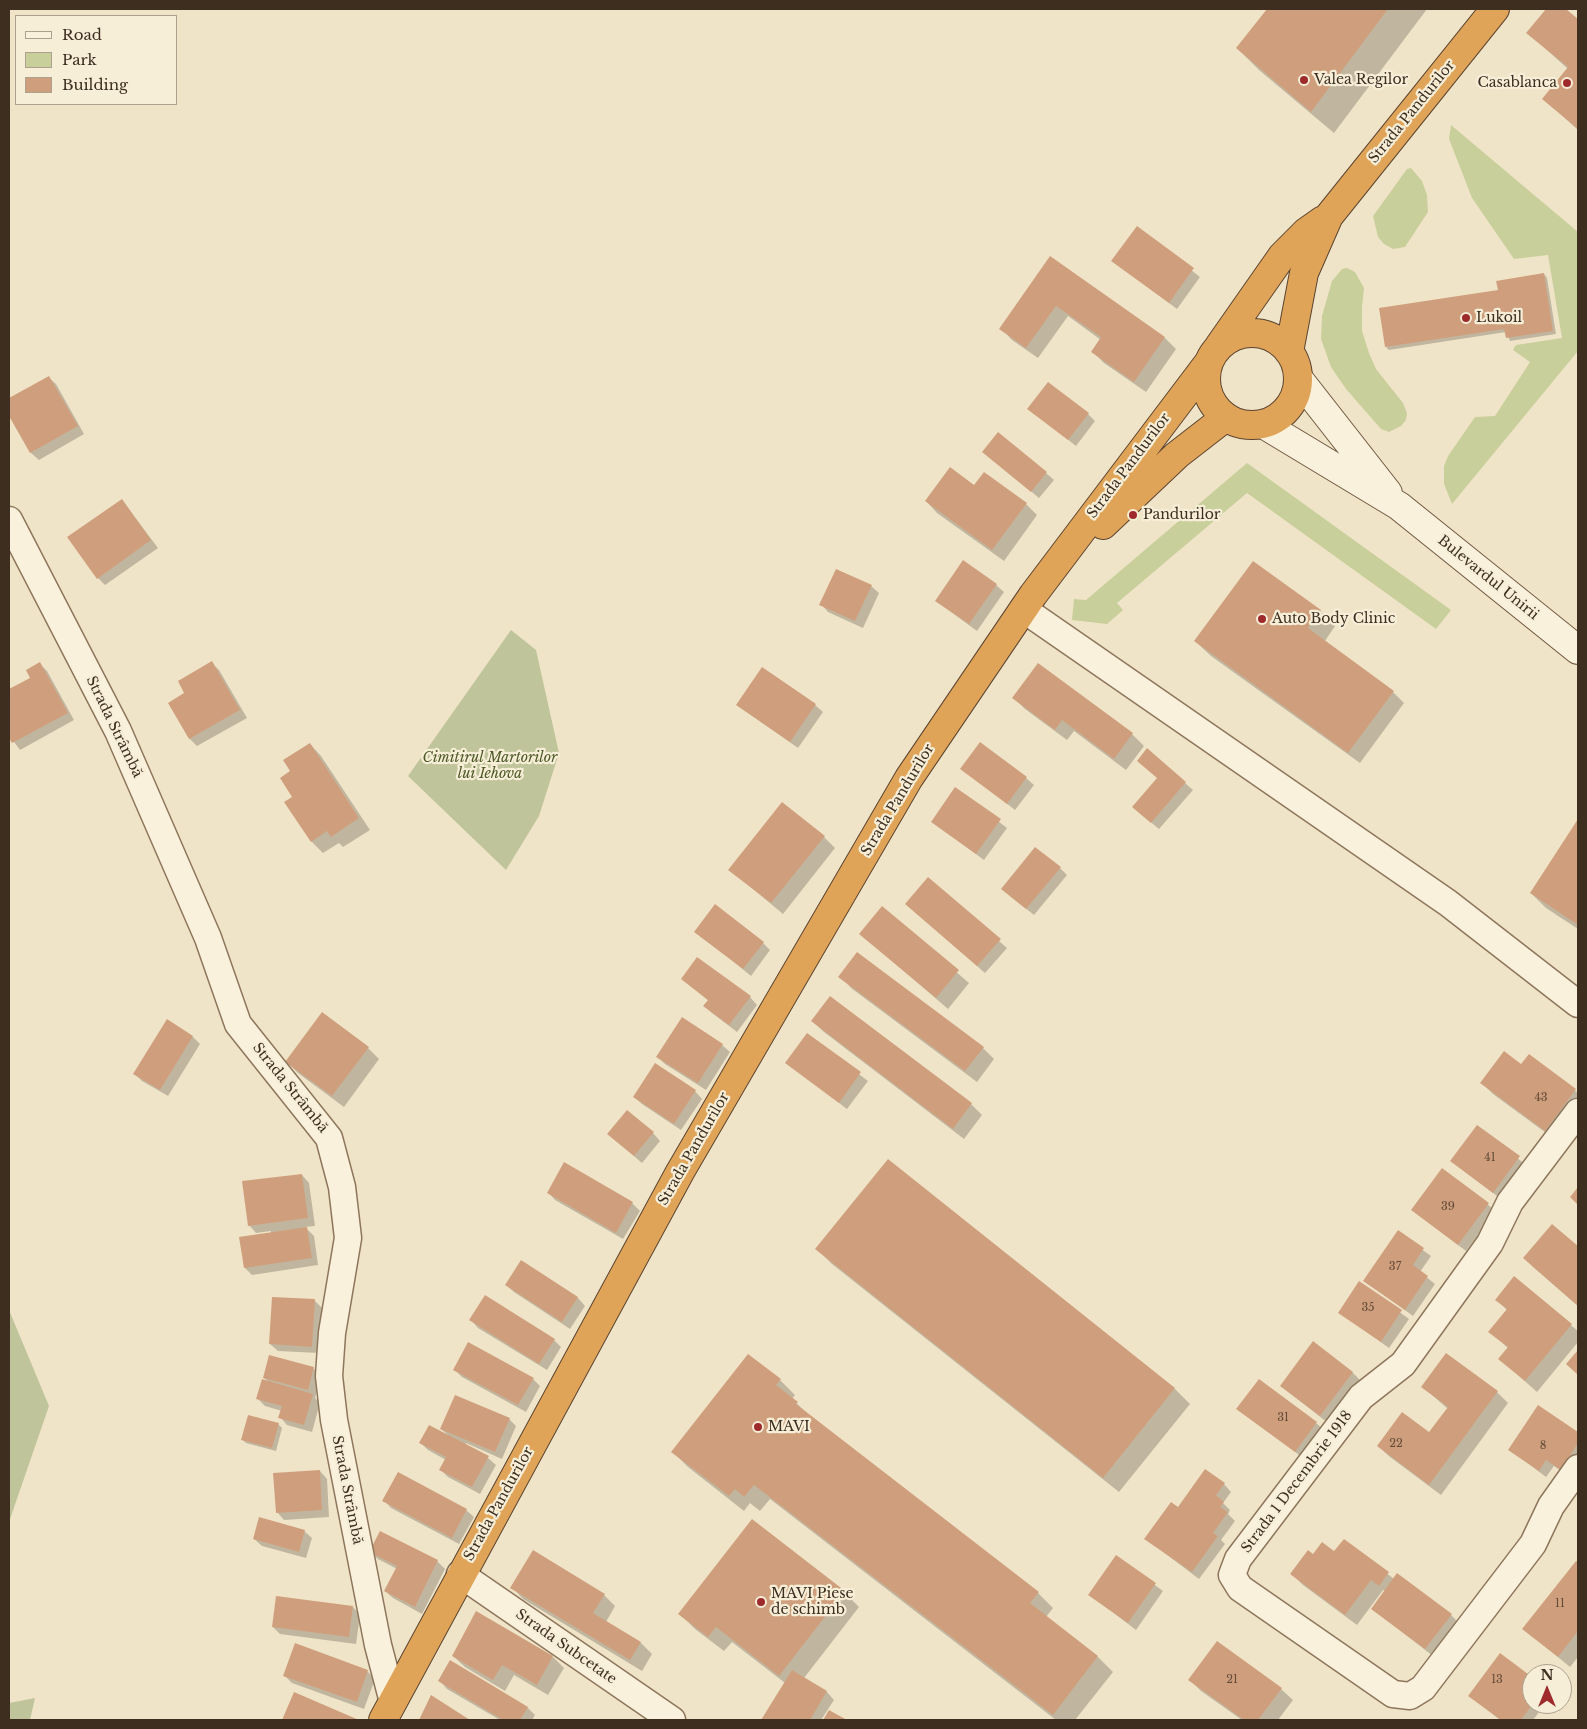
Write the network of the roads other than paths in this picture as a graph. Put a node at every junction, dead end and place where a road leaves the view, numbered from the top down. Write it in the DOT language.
graph roads {
  1 [pos="1495,9"];
  2 [pos="1329,216"];
  3 [pos="1289,352"];
  4 [pos="1213,356"];
  5 [pos="1298,378"];
  6 [pos="1226,417"];
  7 [pos="1262,424"];
  8 [pos="1399,506"];
  9 [pos="9,520"];
  10 [pos="1028,602"];
  11 [pos="1578,650"];
  12 [pos="1578,1004"];
  13 [pos="1578,1112"];
  14 [pos="1578,1468"];
  15 [pos="460,1574"];
  16 [pos="388,1711"];
  17 [pos="672,1720"];
  1 -- 2 [label="highway, Strada Pandurilor"];
  2 -- 3 [label="highway, Strada Pandurilor"];
  2 -- 4 [label="highway, Strada Pandurilor"];
  3 -- 4 [label="highway"];
  3 -- 5 [label="highway"];
  4 -- 6 [label="highway"];
  4 -- 10 [label="highway, Strada Pandurilor"];
  5 -- 7 [label="highway"];
  5 -- 8 [label="main road, Bulevardul Unirii"];
  6 -- 7 [label="highway"];
  6 -- 10 [label="highway, Strada Pandurilor"];
  7 -- 8 [label="main road, Bulevardul Unirii"];
  8 -- 11 [label="main road, Bulevardul Unirii"];
  9 -- 16 [label="street, Strada Strâmbă"];
  10 -- 12 [label="street"];
  10 -- 15 [label="highway, Strada Pandurilor"];
  13 -- 14 [label="street, Strada 1 Decembrie 1918"];
  15 -- 16 [label="highway, Strada Pandurilor"];
  15 -- 17 [label="street, Strada Subcetate"];
}
